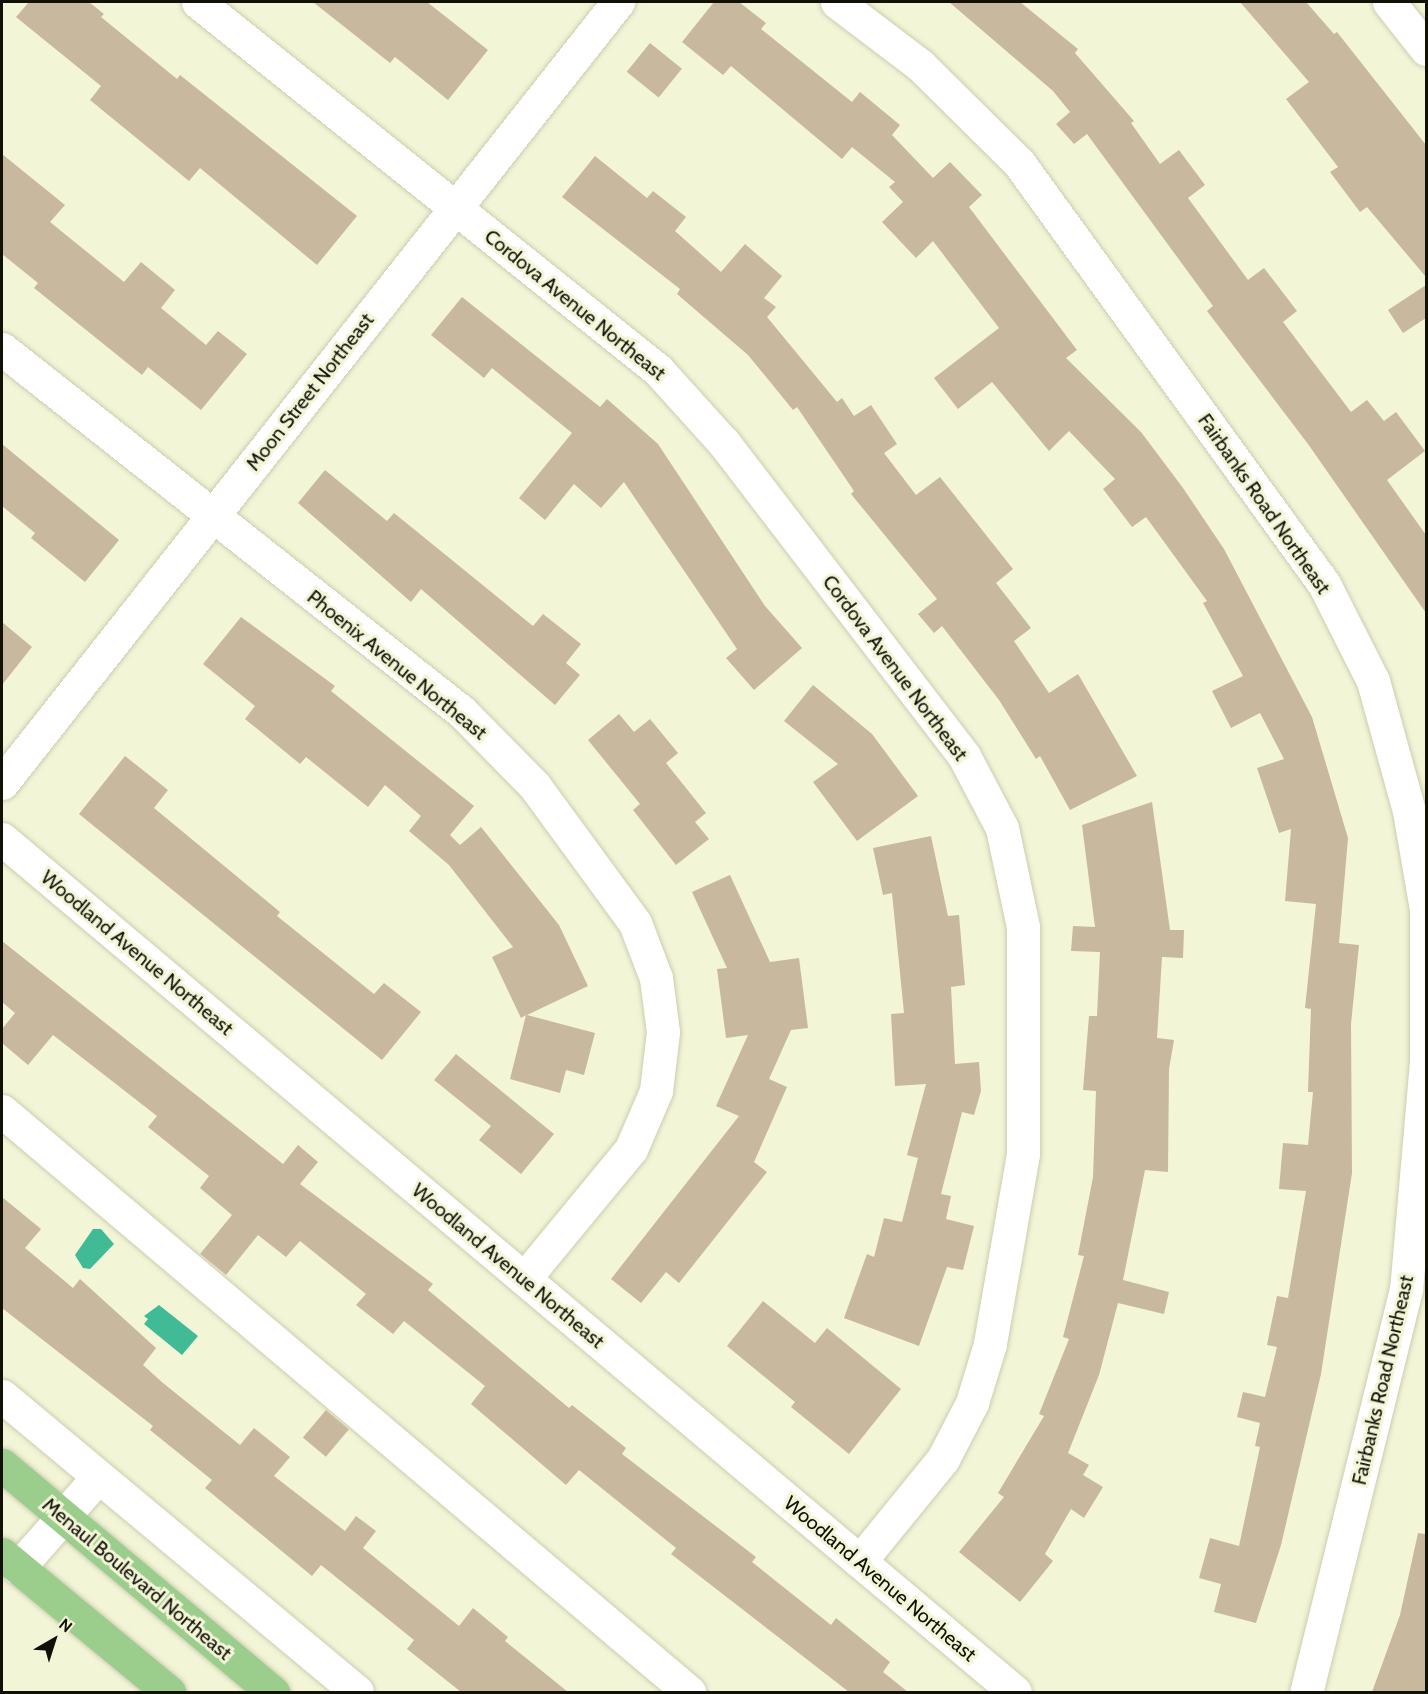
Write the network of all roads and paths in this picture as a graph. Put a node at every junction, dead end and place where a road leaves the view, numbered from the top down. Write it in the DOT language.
graph roads {
  1 [pos="198,2"];
  2 [pos="618,2"];
  3 [pos="837,2"];
  4 [pos="1389,2"];
  5 [pos="1426,48"];
  6 [pos="456,207"];
  7 [pos="2,349"];
  8 [pos="213,516"];
  9 [pos="2,783"];
  10 [pos="2,839"];
  11 [pos="1426,1062"];
  12 [pos="2,1111"];
  13 [pos="524,1279"];
  14 [pos="2,1396"];
  15 [pos="2,1465"];
  16 [pos="98,1477"];
  17 [pos="64,1518"];
  18 [pos="10,1561"];
  19 [pos="860,1561"];
  20 [pos="170,1692"];
  21 [pos="273,1692"];
  22 [pos="357,1692"];
  23 [pos="689,1692"];
  24 [pos="1015,1692"];
  25 [pos="1306,1692"];
  1 -- 6 [label="street, Cordova Avenue Northeast"];
  2 -- 6 [label="street, Moon Street Northeast"];
  3 -- 11 [label="street, Fairbanks Road Northeast"];
  4 -- 5 [label="street"];
  6 -- 8 [label="street, Moon Street Northeast"];
  6 -- 19 [label="street, Cordova Avenue Northeast"];
  7 -- 8 [label="street, Phoenix Avenue Northeast"];
  8 -- 9 [label="street, Moon Street Northeast"];
  8 -- 13 [label="street, Phoenix Avenue Northeast"];
  10 -- 13 [label="street, Woodland Avenue Northeast"];
  11 -- 25 [label="street, Fairbanks Road Northeast"];
  12 -- 23 [label="street"];
  13 -- 19 [label="street, Woodland Avenue Northeast"];
  14 -- 16 [label="street"];
  15 -- 17 [label="main road, Menaul Boulevard Northeast"];
  16 -- 17 [label="street"];
  16 -- 22 [label="street"];
  17 -- 18 [label="street"];
  17 -- 21 [label="main road, Menaul Boulevard Northeast"];
  18 -- 20 [label="main road"];
  19 -- 24 [label="street, Woodland Avenue Northeast"];
}
